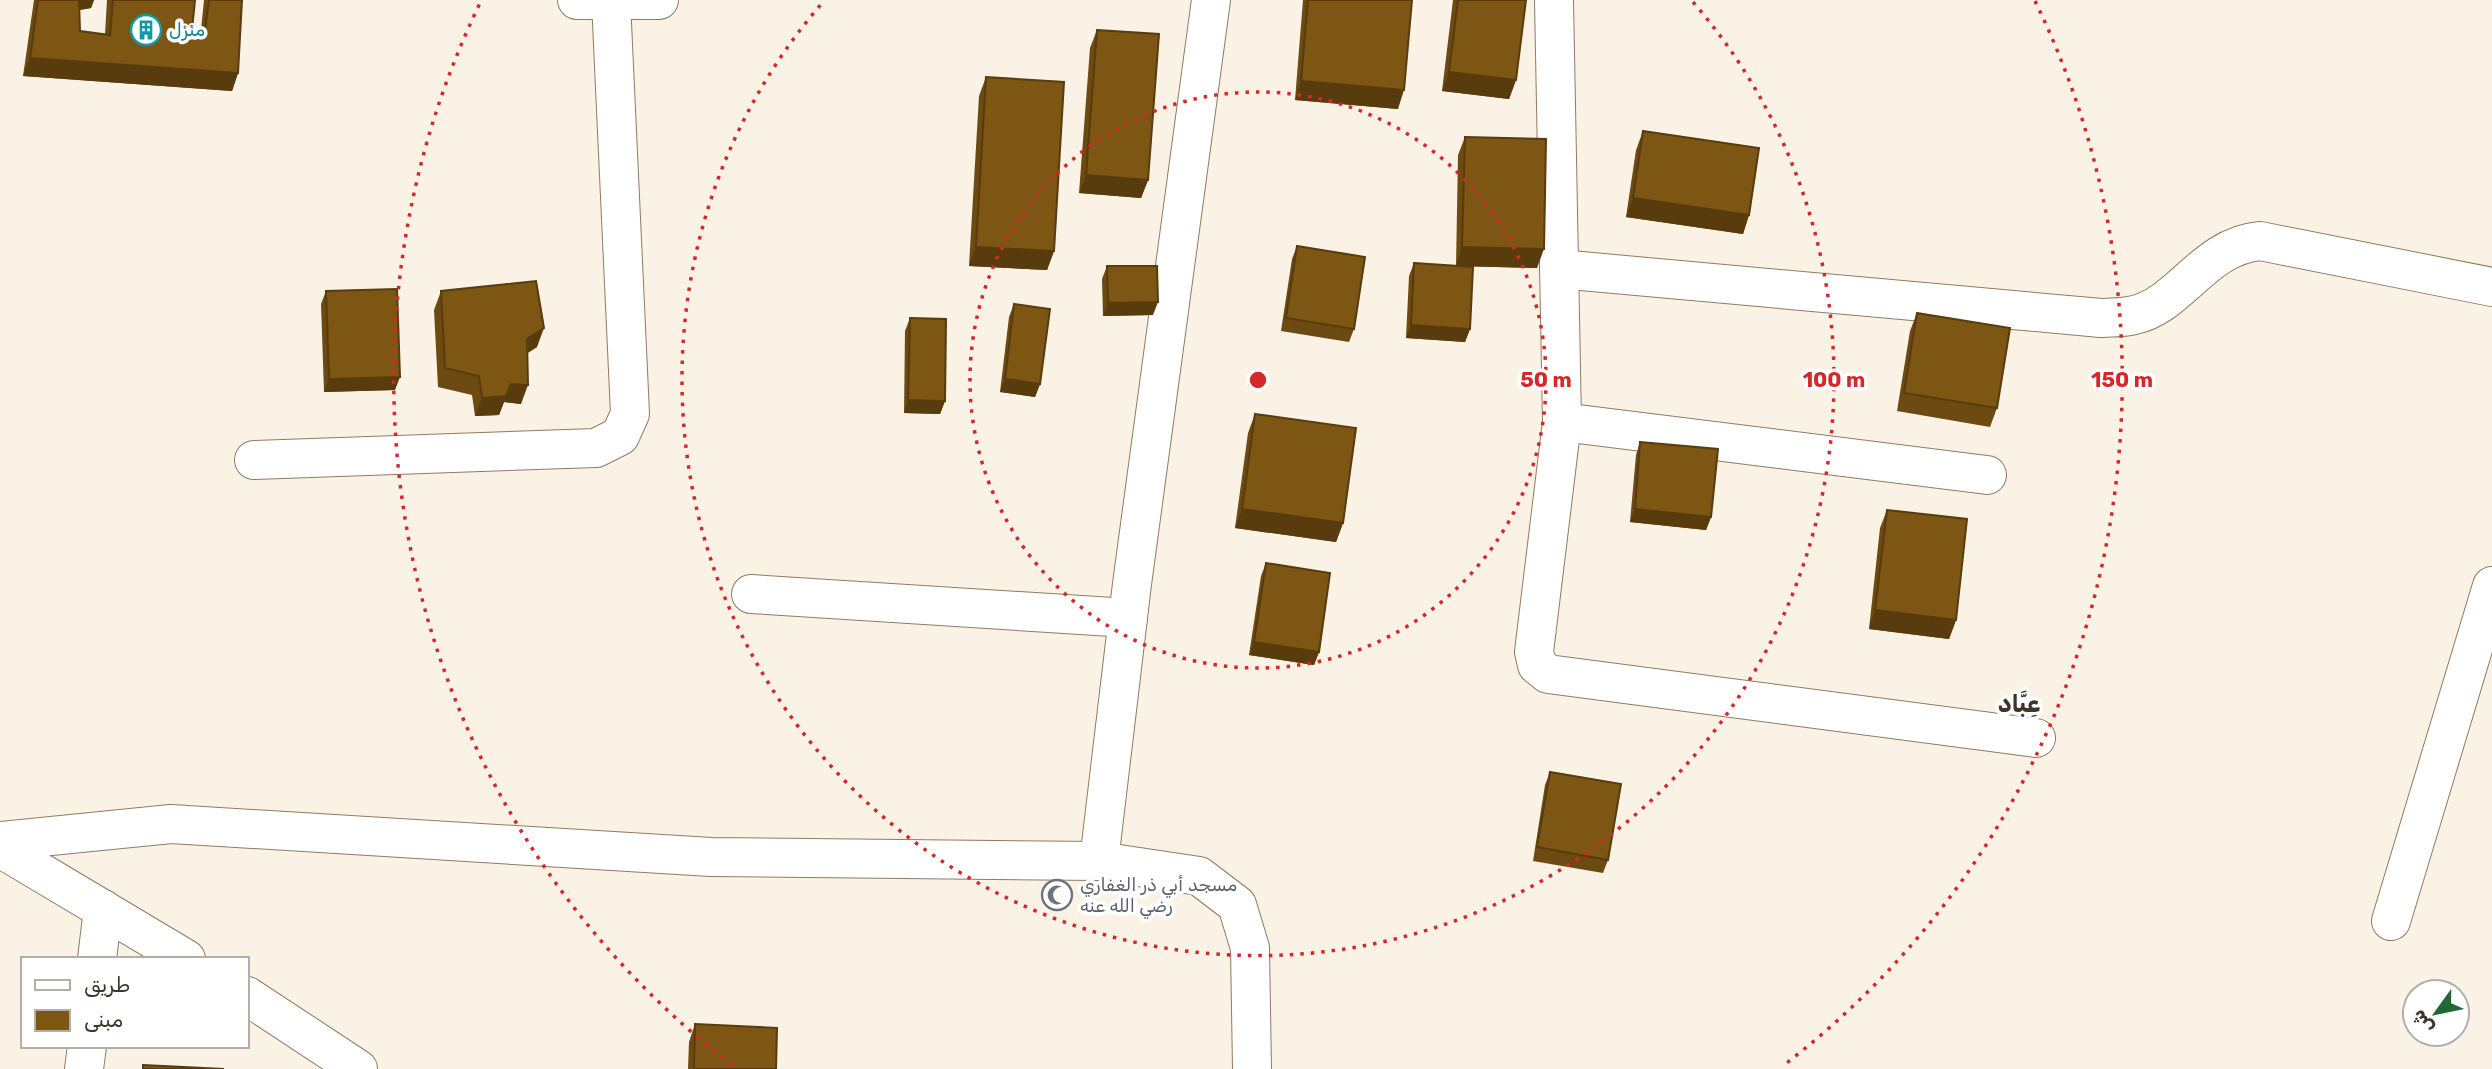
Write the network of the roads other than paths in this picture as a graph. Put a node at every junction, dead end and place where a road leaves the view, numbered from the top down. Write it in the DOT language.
graph roads {
  1 [pos="659,0"];
  2 [pos="1212,0"];
  3 [pos="1554,0"];
  4 [pos="594,1"];
  5 [pos="1559,269"];
  6 [pos="2492,287"];
  7 [pos="1562,422"];
  8 [pos="254,460"];
  9 [pos="1987,475"];
  10 [pos="2492,586"];
  11 [pos="751,594"];
  12 [pos="1128,618"];
  13 [pos="2036,738"];
  14 [pos="0,841"];
  15 [pos="0,848"];
  16 [pos="1099,862"];
  17 [pos="103,909"];
  18 [pos="2391,921"];
  19 [pos="97,957"];
  20 [pos="183,957"];
  21 [pos="248,997"];
  22 [pos="87,1048"];
  23 [pos="85,1069"];
  24 [pos="358,1069"];
  25 [pos="1252,1069"];
  1 -- 4 [label="street"];
  2 -- 12 [label="street"];
  3 -- 5 [label="street"];
  4 -- 8 [label="street"];
  5 -- 6 [label="street"];
  5 -- 7 [label="street"];
  7 -- 9 [label="street"];
  7 -- 13 [label="street"];
  10 -- 18 [label="street"];
  11 -- 12 [label="street"];
  12 -- 16 [label="street"];
  14 -- 16 [label="street"];
  15 -- 17 [label="street"];
  16 -- 25 [label="street"];
  17 -- 19 [label="street"];
  17 -- 20 [label="street"];
  21 -- 24 [label="street"];
  22 -- 23 [label="street"];
}
